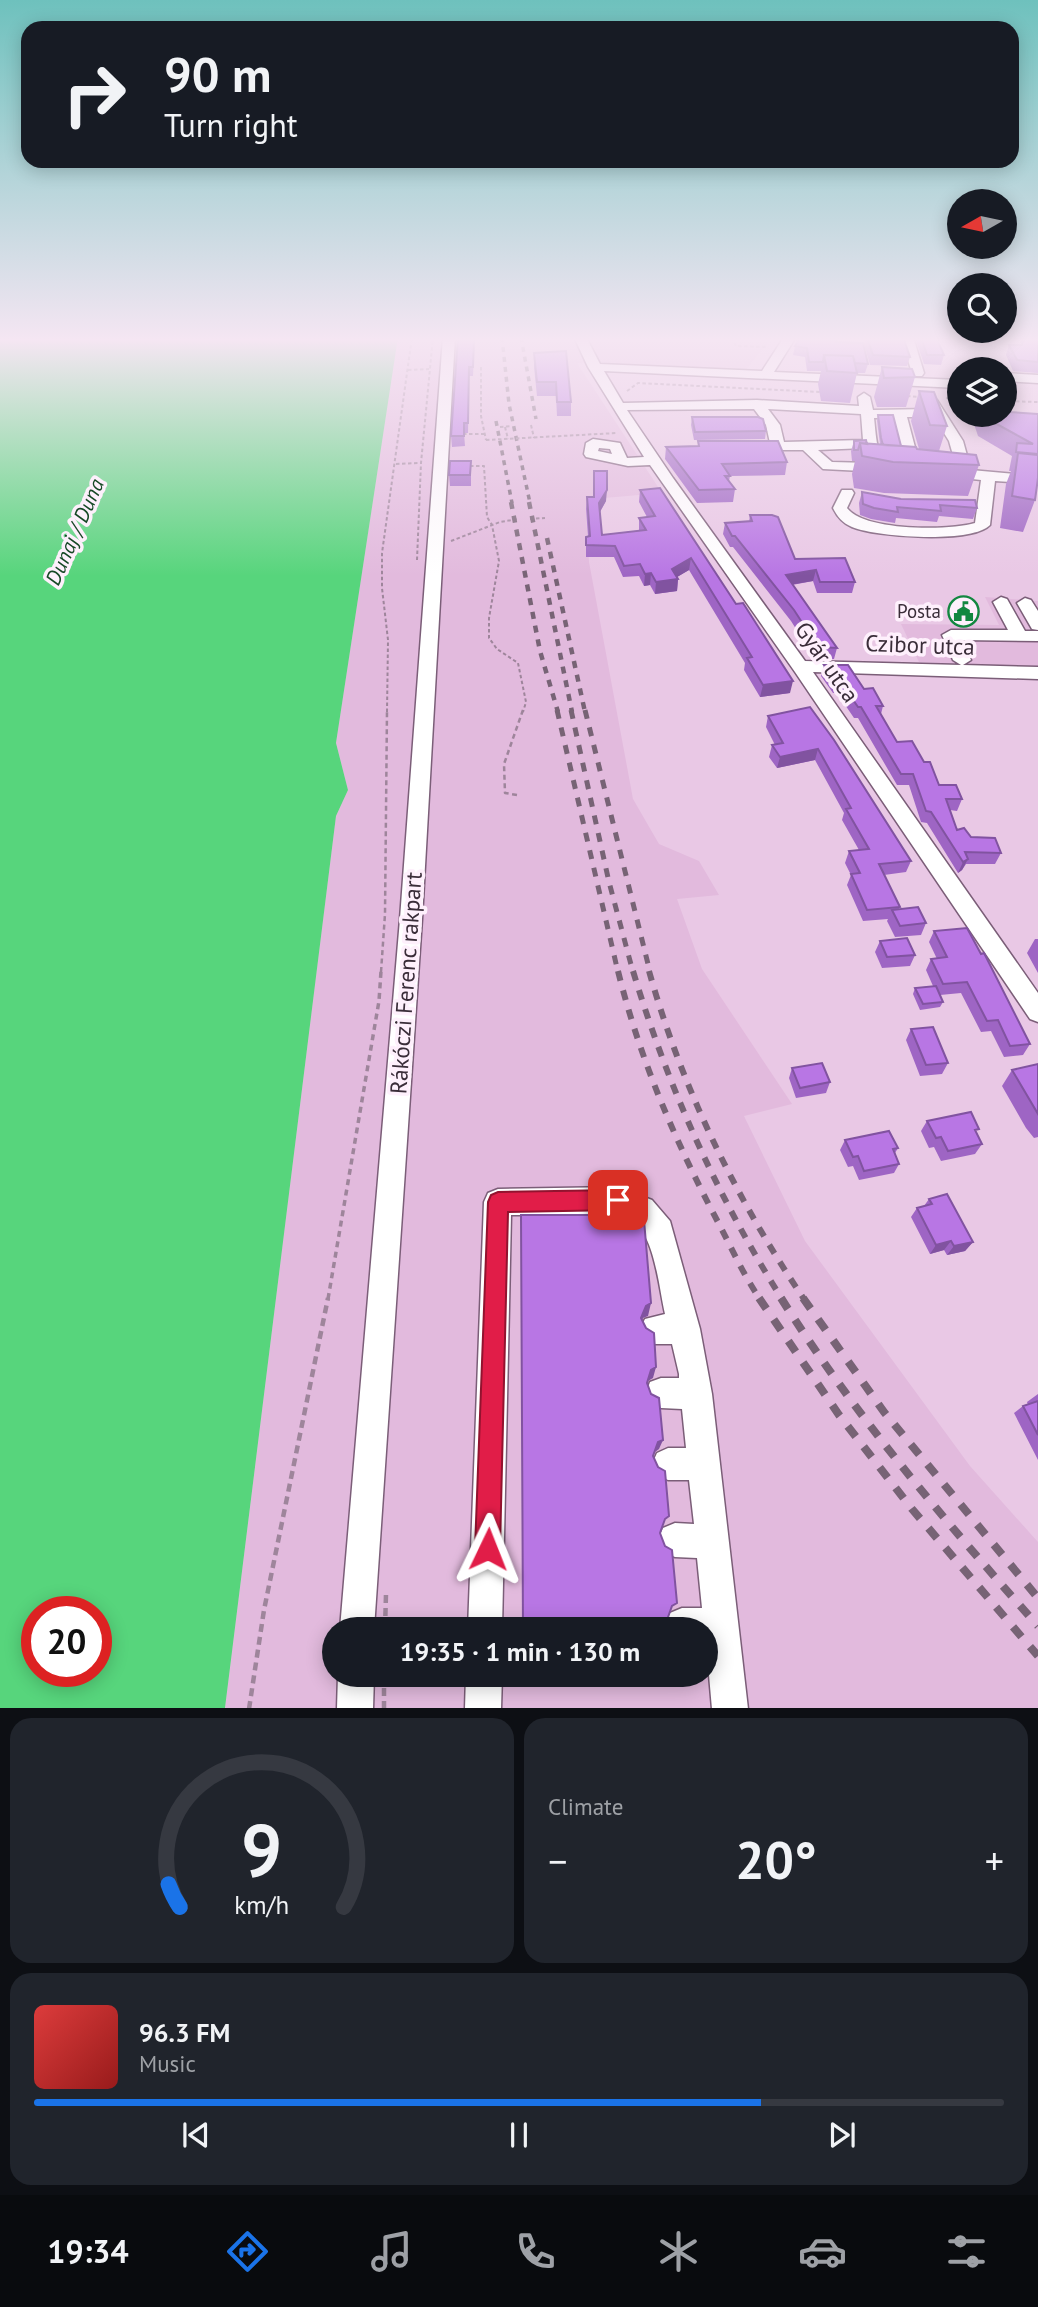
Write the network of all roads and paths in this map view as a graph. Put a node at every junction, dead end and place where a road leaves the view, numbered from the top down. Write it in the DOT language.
graph roads {
  1 [pos="402,417"];
  2 [pos="425,417"];
  3 [pos="442,417"];
  4 [pos="481,417"];
  5 [pos="627,417"];
  6 [pos="766,417"];
  7 [pos="867,417"];
  8 [pos="901,417"];
  9 [pos="940,417"];
  10 [pos="526,425"];
  11 [pos="531,425"];
  12 [pos="536,425"];
  13 [pos="505,426"];
  14 [pos="511,426"];
  15 [pos="500,427"];
  16 [pos="617,433"];
  17 [pos="460,434"];
  18 [pos="484,434"];
  19 [pos="534,438"];
  20 [pos="508,439"];
  21 [pos="870,444"];
  22 [pos="806,446"];
  23 [pos="738,447"];
  24 [pos="778,447"];
  25 [pos="654,452"];
  26 [pos="621,460"];
  27 [pos="421,463"];
  28 [pos="396,464"];
  29 [pos="438,466"];
  30 [pos="828,466"];
  31 [pos="878,467"];
  32 [pos="927,471"];
  33 [pos="965,474"];
  34 [pos="989,476"];
  35 [pos="1038,480"];
  36 [pos="847,493"];
  37 [pos="866,498"];
  38 [pos="545,518"];
  39 [pos="518,519"];
  40 [pos="530,519"];
  41 [pos="492,525"];
  42 [pos="434,545"];
  43 [pos="427,573"];
  44 [pos="1000,603"];
  45 [pos="1025,603"];
  46 [pos="1038,625"];
  47 [pos="1019,636"];
  48 [pos="1038,636"];
  49 [pos="962,660"];
  50 [pos="800,666"];
  51 [pos="1038,673"];
  52 [pos="517,795"];
  53 [pos="1038,1012"];
  54 [pos="661,1393"];
  55 [pos="697,1394"];
  56 [pos="668,1464"];
  57 [pos="704,1464"];
  58 [pos="675,1540"];
  59 [pos="713,1542"];
  60 [pos="358,1617"];
  61 [pos="485,1617"];
  62 [pos="718,1626"];
  63 [pos="722,1626"];
  64 [pos="356,1687"];
  65 [pos="384,1687"];
  66 [pos="484,1687"];
  67 [pos="249,1708"];
  68 [pos="355,1708"];
  69 [pos="384,1708"];
  70 [pos="483,1708"];
  71 [pos="730,1708"];
  1 -- 28 [label="path"];
  2 -- 27 [label="path"];
  3 -- 29 [label="street"];
  4 -- 18 [label="path"];
  5 -- 25 [label="street, Gyár utca"];
  6 -- 24 [label="street"];
  7 -- 21 [label="street"];
  8 -- 32 [label="street"];
  9 -- 33 [label="street"];
  10 -- 11 [label="path"];
  11 -- 12 [label="path"];
  11 -- 19 [label="path"];
  13 -- 14 [label="path"];
  13 -- 15 [label="path"];
  13 -- 20 [label="path"];
  16 -- 19 [label="path, bridge"];
  17 -- 18 [label="path"];
  18 -- 20 [label="path, bridge"];
  19 -- 20 [label="path, bridge"];
  21 -- 22 [label="street"];
  21 -- 31 [label="street"];
  22 -- 24 [label="street"];
  22 -- 30 [label="street"];
  23 -- 24 [label="street"];
  25 -- 26 [label="street"];
  25 -- 50 [label="street, Gyár utca"];
  27 -- 28 [label="path"];
  27 -- 43 [label="path"];
  28 -- 67 [label="path"];
  29 -- 41 [label="path"];
  29 -- 42 [label="street"];
  30 -- 31 [label="street"];
  30 -- 36 [label="street"];
  31 -- 32 [label="street"];
  32 -- 33 [label="street"];
  33 -- 34 [label="street"];
  34 -- 35 [label="street"];
  34 -- 36 [label="street"];
  36 -- 37 [label="street"];
  38 -- 40 [label="path"];
  39 -- 41 [label="path"];
  41 -- 42 [label="path"];
  41 -- 52 [label="path"];
  42 -- 43 [label="street"];
  42 -- 43 [label="street, Rákóczi Ferenc rakpart"];
  43 -- 60 [label="street, Rákóczi Ferenc rakpart"];
  44 -- 47 [label="street"];
  45 -- 46 [label="street"];
  47 -- 48 [label="street"];
  47 -- 49 [label="street"];
  50 -- 51 [label="street, Czibor utca"];
  50 -- 53 [label="street, Gyár utca"];
  54 -- 55 [label="street"];
  55 -- 57 [label="street"];
  55 -- 61 [label="street"];
  56 -- 57 [label="street"];
  57 -- 59 [label="street"];
  58 -- 59 [label="street"];
  59 -- 63 [label="street"];
  62 -- 63 [label="street"];
  63 -- 71 [label="street"];
  64 -- 68 [label="street"];
  65 -- 69 [label="path"];
  66 -- 70 [label="street"];
}
